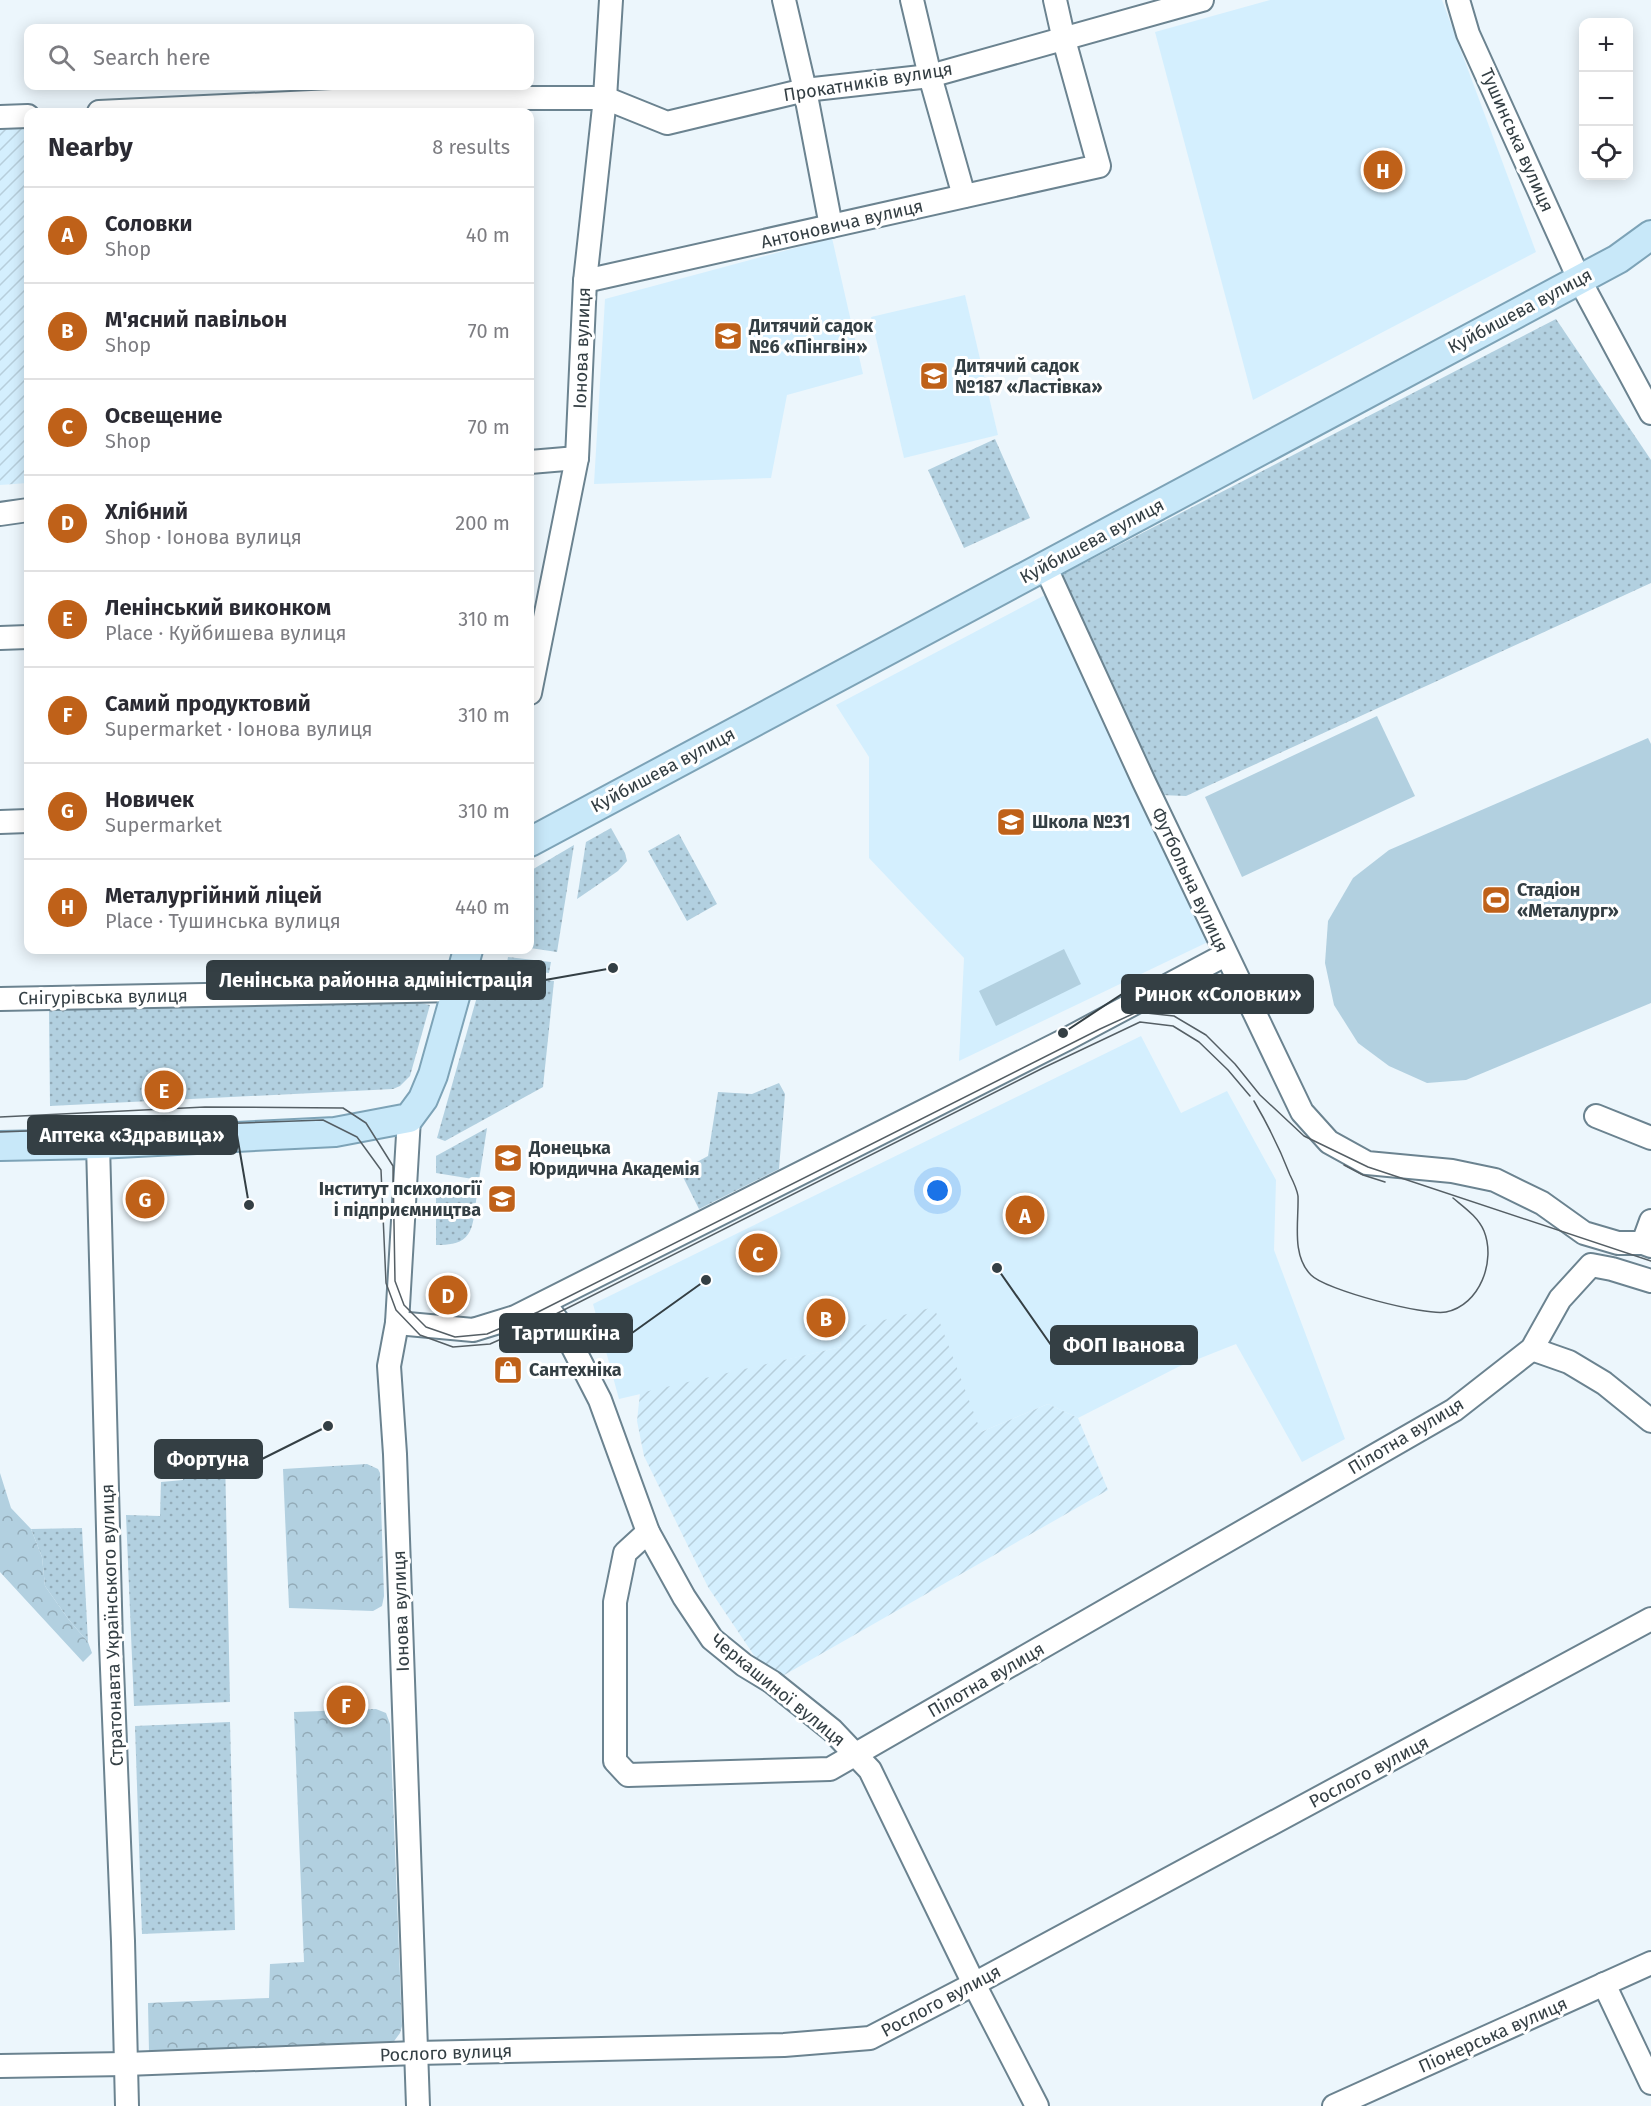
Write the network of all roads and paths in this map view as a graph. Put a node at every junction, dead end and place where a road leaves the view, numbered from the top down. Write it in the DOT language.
graph roads {
  1 [pos="611,0"];
  2 [pos="784,0"];
  3 [pos="912,0"];
  4 [pos="1054,0"];
  5 [pos="1202,0"];
  6 [pos="1458,0"];
  7 [pos="1064,40"];
  8 [pos="930,76"];
  9 [pos="805,90"];
  10 [pos="605,98"];
  11 [pos="184,108"];
  12 [pos="24,116"];
  13 [pos="0,117"];
  14 [pos="964,196"];
  15 [pos="831,226"];
  16 [pos="1651,236"];
  17 [pos="1579,279"];
  18 [pos="585,281"];
  19 [pos="1651,413"];
  20 [pos="577,458"];
  21 [pos="534,462"];
  22 [pos="24,511"];
  23 [pos="0,514"];
  24 [pos="1045,566"];
  25 [pos="24,637"];
  26 [pos="0,638"];
  27 [pos="534,673"];
  28 [pos="24,821"];
  29 [pos="0,822"];
  30 [pos="534,840"];
  31 [pos="467,954"];
  32 [pos="1226,955"];
  33 [pos="457,990"];
  34 [pos="0,999"];
  35 [pos="1596,1116"];
  36 [pos="409,1118"];
  37 [pos="1651,1138"];
  38 [pos="98,1144"];
  39 [pos="0,1146"];
  40 [pos="1651,1221"];
  41 [pos="1647,1244"];
  42 [pos="1651,1281"];
  43 [pos="544,1303"];
  44 [pos="397,1323"];
  45 [pos="1532,1349"];
  46 [pos="1651,1421"];
  47 [pos="648,1532"];
  48 [pos="1651,1619"];
  49 [pos="856,1755"];
  50 [pos="1651,1963"];
  51 [pos="974,1984"];
  52 [pos="1604,1984"];
  53 [pos="416,2054"];
  54 [pos="126,2064"];
  55 [pos="0,2066"];
  56 [pos="1651,2083"];
  57 [pos="127,2106"];
  58 [pos="417,2106"];
  59 [pos="1037,2106"];
  60 [pos="1334,2106"];
  1 -- 10 [label="street, Іонова вулиця"];
  2 -- 9 [label="street"];
  3 -- 8 [label="street"];
  4 -- 7 [label="street"];
  5 -- 7 [label="street, Прокатників вулиця"];
  6 -- 17 [label="street, Тушинська вулиця"];
  7 -- 8 [label="street, Прокатників вулиця"];
  7 -- 14 [label="street, Антоновича вулиця"];
  8 -- 9 [label="street, Прокатників вулиця"];
  8 -- 14 [label="street"];
  9 -- 10 [label="street, Прокатників вулиця"];
  9 -- 15 [label="street"];
  10 -- 11 [label="street"];
  10 -- 18 [label="street, Іонова вулиця"];
  12 -- 13 [label="street"];
  14 -- 15 [label="street, Антоновича вулиця"];
  15 -- 18 [label="street, Антоновича вулиця"];
  16 -- 17 [label="main road, Куйбишева вулиця"];
  17 -- 19 [label="street, Тушинська вулиця"];
  17 -- 24 [label="main road, Куйбишева вулиця"];
  18 -- 20 [label="street, Іонова вулиця"];
  20 -- 21 [label="street"];
  20 -- 27 [label="street, Іонова вулиця"];
  22 -- 23 [label="street"];
  24 -- 30 [label="main road, Куйбишева вулиця"];
  24 -- 32 [label="street, Футбольна вулиця"];
  25 -- 26 [label="street"];
  28 -- 29 [label="street"];
  31 -- 33 [label="main road"];
  32 -- 41 [label="street, Футбольна вулиця"];
  32 -- 43 [label="street"];
  33 -- 34 [label="street, Снігурівська вулиця"];
  33 -- 36 [label="main road"];
  35 -- 37 [label="street"];
  36 -- 38 [label="main road"];
  36 -- 44 [label="street, Іонова вулиця"];
  38 -- 39 [label="main road"];
  38 -- 54 [label="street, Стратонавта Українського вулиця"];
  40 -- 41 [label="street, Футбольна вулиця"];
  42 -- 45 [label="street"];
  43 -- 44 [label="street"];
  43 -- 47 [label="street, Черкашиної вулиця"];
  44 -- 53 [label="street, Іонова вулиця"];
  45 -- 46 [label="street"];
  45 -- 49 [label="street, Пілотна вулиця"];
  47 -- 49 [label="street, Черкашиної вулиця"];
  47 -- 49 [label="street, Пілотна вулиця"];
  48 -- 51 [label="street, Рослого вулиця"];
  49 -- 51 [label="street, Черкашиної вулиця"];
  50 -- 52 [label="street, Піонерська вулиця"];
  51 -- 53 [label="street, Рослого вулиця"];
  51 -- 59 [label="street, Черкашиної вулиця"];
  52 -- 56 [label="street"];
  52 -- 60 [label="street, Піонерська вулиця"];
  53 -- 54 [label="street, Рослого вулиця"];
  53 -- 58 [label="street, Іонова вулиця"];
  54 -- 55 [label="street, Рослого вулиця"];
  54 -- 57 [label="street, Стратонавта Українського вулиця"];
}
